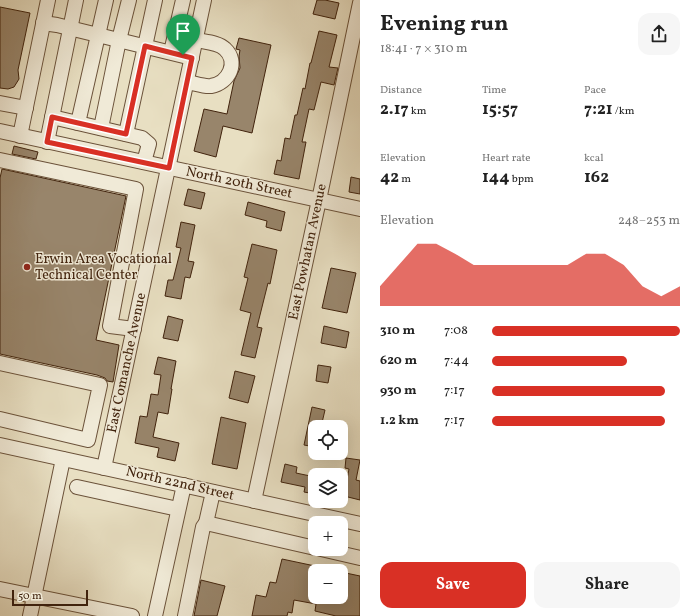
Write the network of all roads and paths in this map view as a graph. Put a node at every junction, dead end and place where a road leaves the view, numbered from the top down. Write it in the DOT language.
graph roads {
  1 [pos="48,0"];
  2 [pos="76,0"];
  3 [pos="106,0"];
  4 [pos="129,0"];
  5 [pos="155,0"];
  6 [pos="183,0"];
  7 [pos="204,0"];
  8 [pos="360,3"];
  9 [pos="43,23"];
  10 [pos="70,28"];
  11 [pos="98,35"];
  12 [pos="119,40"];
  13 [pos="196,40"];
  14 [pos="145,46"];
  15 [pos="171,52"];
  16 [pos="192,58"];
  17 [pos="187,82"];
  18 [pos="0,103"];
  19 [pos="26,108"];
  20 [pos="52,117"];
  21 [pos="78,123"];
  22 [pos="101,128"];
  23 [pos="126,134"];
  24 [pos="1,135"];
  25 [pos="20,136"];
  26 [pos="47,142"];
  27 [pos="0,160"];
  28 [pos="144,162"];
  29 [pos="169,168"];
  30 [pos="319,200"];
  31 [pos="360,209"];
  32 [pos="134,329"];
  33 [pos="0,363"];
  34 [pos="100,385"];
  35 [pos="122,388"];
  36 [pos="0,419"];
  37 [pos="0,445"];
  38 [pos="63,459"];
  39 [pos="104,468"];
  40 [pos="184,485"];
  41 [pos="77,487"];
  42 [pos="213,492"];
  43 [pos="254,501"];
  44 [pos="178,509"];
  45 [pos="206,523"];
  46 [pos="360,524"];
  47 [pos="308,546"];
  48 [pos="348,555"];
  49 [pos="360,558"];
  50 [pos="0,590"];
  51 [pos="34,596"];
  52 [pos="30,616"];
  53 [pos="132,616"];
  54 [pos="155,616"];
  55 [pos="185,616"];
  1 -- 9 [label="street"];
  2 -- 10 [label="street"];
  3 -- 11 [label="street"];
  4 -- 12 [label="street"];
  5 -- 14 [label="street"];
  6 -- 15 [label="street"];
  7 -- 13 [label="street, East Comanche Avenue"];
  8 -- 30 [label="street, East Powhatan Avenue"];
  9 -- 10 [label="street"];
  9 -- 19 [label="street"];
  10 -- 11 [label="street"];
  10 -- 20 [label="street"];
  11 -- 12 [label="street"];
  11 -- 21 [label="street"];
  12 -- 14 [label="street"];
  12 -- 22 [label="street"];
  13 -- 16 [label="street, East Comanche Avenue"];
  13 -- 17 [label="street"];
  14 -- 15 [label="street"];
  14 -- 23 [label="street"];
  15 -- 16 [label="street"];
  16 -- 17 [label="street, East Comanche Avenue"];
  17 -- 29 [label="street, East Comanche Avenue"];
  18 -- 19 [label="street"];
  19 -- 25 [label="street"];
  20 -- 21 [label="street"];
  20 -- 26 [label="street"];
  21 -- 22 [label="street"];
  22 -- 23 [label="street"];
  23 -- 28 [label="street"];
  24 -- 25 [label="street, North 20th Street"];
  25 -- 26 [label="street, North 20th Street"];
  26 -- 28 [label="street, North 20th Street"];
  27 -- 32 [label="street"];
  28 -- 29 [label="street, North 20th Street"];
  29 -- 30 [label="street, North 20th Street"];
  29 -- 32 [label="street, East Comanche Avenue"];
  30 -- 31 [label="street, North 20th Street"];
  30 -- 43 [label="street, East Powhatan Avenue"];
  32 -- 35 [label="street, East Comanche Avenue"];
  33 -- 34 [label="street"];
  34 -- 35 [label="street"];
  34 -- 36 [label="street"];
  35 -- 39 [label="street, East Comanche Avenue"];
  37 -- 38 [label="street, North 22nd Street"];
  38 -- 39 [label="street, North 22nd Street"];
  38 -- 51 [label="street"];
  39 -- 40 [label="street, North 22nd Street"];
  40 -- 42 [label="street, North 22nd Street"];
  40 -- 44 [label="street"];
  41 -- 44 [label="street"];
  42 -- 43 [label="street, North 22nd Street"];
  42 -- 45 [label="street"];
  43 -- 46 [label="street, North 22nd Street"];
  44 -- 54 [label="street"];
  45 -- 47 [label="street"];
  45 -- 55 [label="street"];
  48 -- 49 [label="street"];
  50 -- 51 [label="street"];
  51 -- 52 [label="street"];
  51 -- 53 [label="street"];
}
